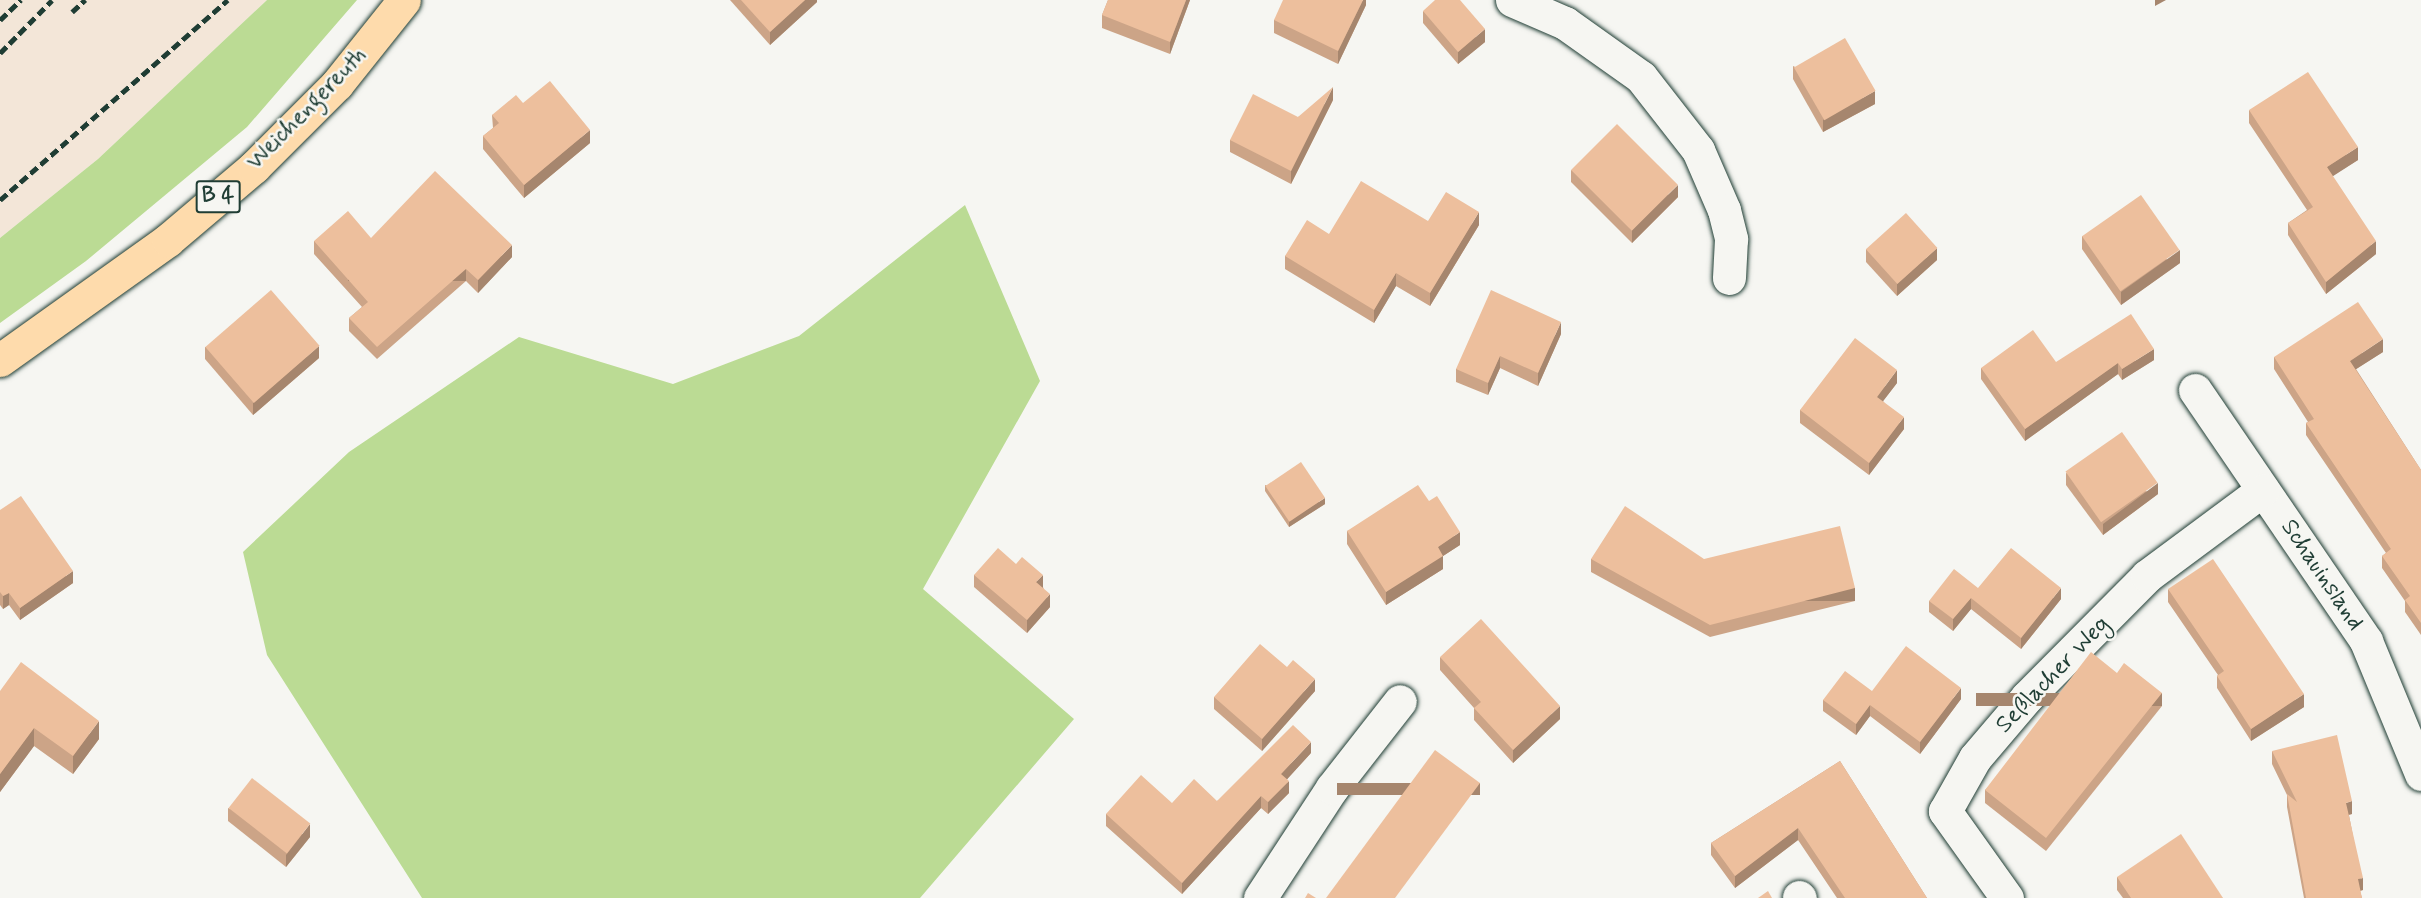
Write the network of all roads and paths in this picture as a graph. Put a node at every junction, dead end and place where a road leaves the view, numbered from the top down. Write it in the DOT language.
graph roads {
  1 [pos="404,0"];
  2 [pos="1512,0"];
  3 [pos="1729,278"];
  4 [pos="0,360"];
  5 [pos="2195,390"];
  6 [pos="2263,490"];
  7 [pos="1400,700"];
  8 [pos="2421,774"];
  9 [pos="1260,898"];
  10 [pos="2007,898"];
  1 -- 4 [label="main road, Weichengereuth / B 4"];
  2 -- 3 [label="street"];
  5 -- 6 [label="street, Schauinsland"];
  6 -- 8 [label="street, Schauinsland"];
  6 -- 10 [label="street, Seßlacher Weg"];
  7 -- 9 [label="street"];
}
